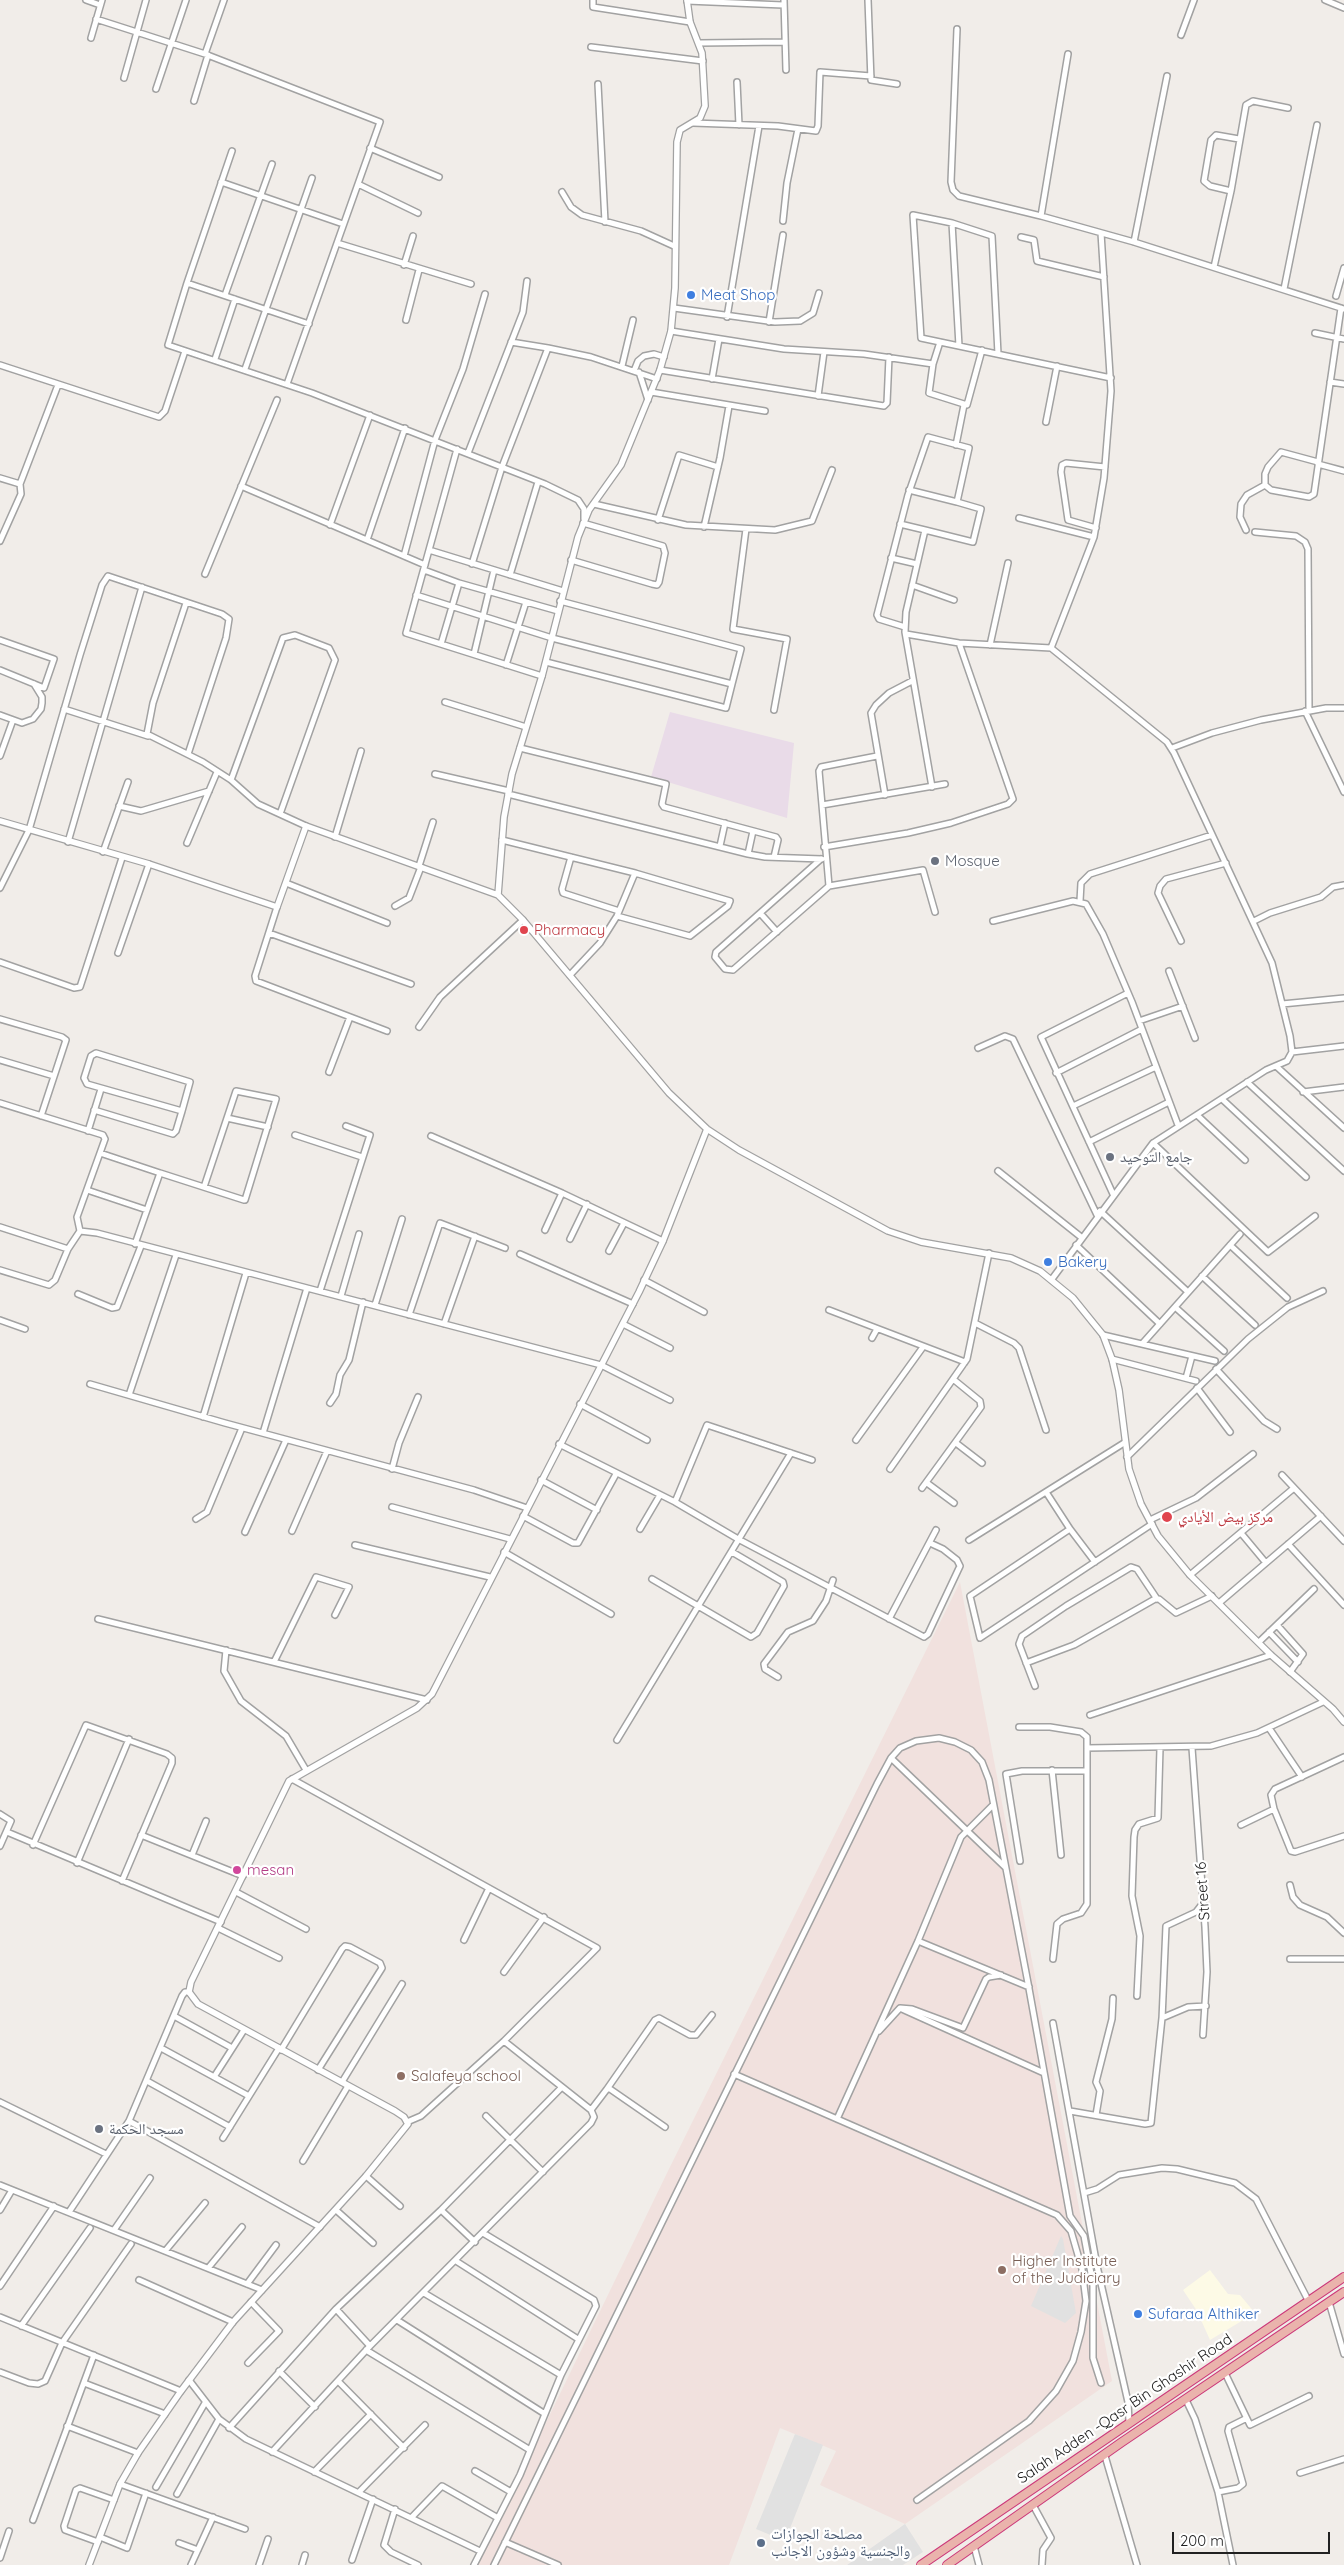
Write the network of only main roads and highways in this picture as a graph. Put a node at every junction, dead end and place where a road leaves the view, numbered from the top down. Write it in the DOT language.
graph roads {
  1 [pos="1344,2276"];
  2 [pos="1344,2292"];
  3 [pos="1132,2420"];
  4 [pos="1143,2428"];
  5 [pos="1100,2442"];
  6 [pos="1107,2454"];
  7 [pos="921,2565"];
  8 [pos="946,2565"];
  1 -- 3 [label="highway, Salah Adden -Qasr Bin Ghashir Road"];
  2 -- 4 [label="highway"];
  3 -- 4 [label="highway"];
  3 -- 5 [label="highway, Salah Adden -Qasr Bin Ghashir Road"];
  4 -- 6 [label="highway"];
  5 -- 6 [label="highway"];
  5 -- 7 [label="highway, Salah Adden -Qasr Bin Ghashir Road"];
  6 -- 8 [label="highway"];
}
